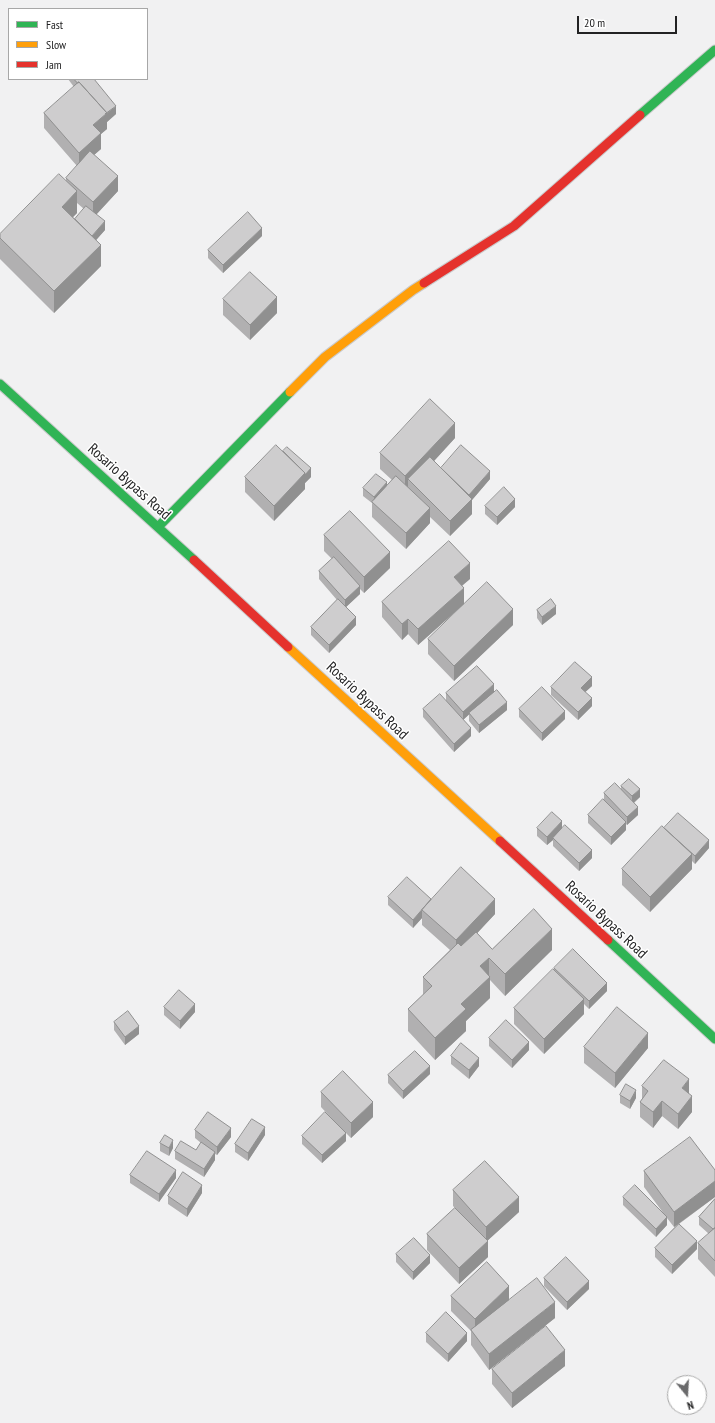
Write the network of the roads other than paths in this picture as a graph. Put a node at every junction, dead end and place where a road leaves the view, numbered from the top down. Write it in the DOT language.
graph roads {
  1 [pos="715,50"];
  2 [pos="0,384"];
  3 [pos="158,527"];
  4 [pos="715,1039"];
  1 -- 3 [label="main road"];
  2 -- 3 [label="main road, Rosario Bypass Road"];
  3 -- 4 [label="main road, Rosario Bypass Road"];
}
